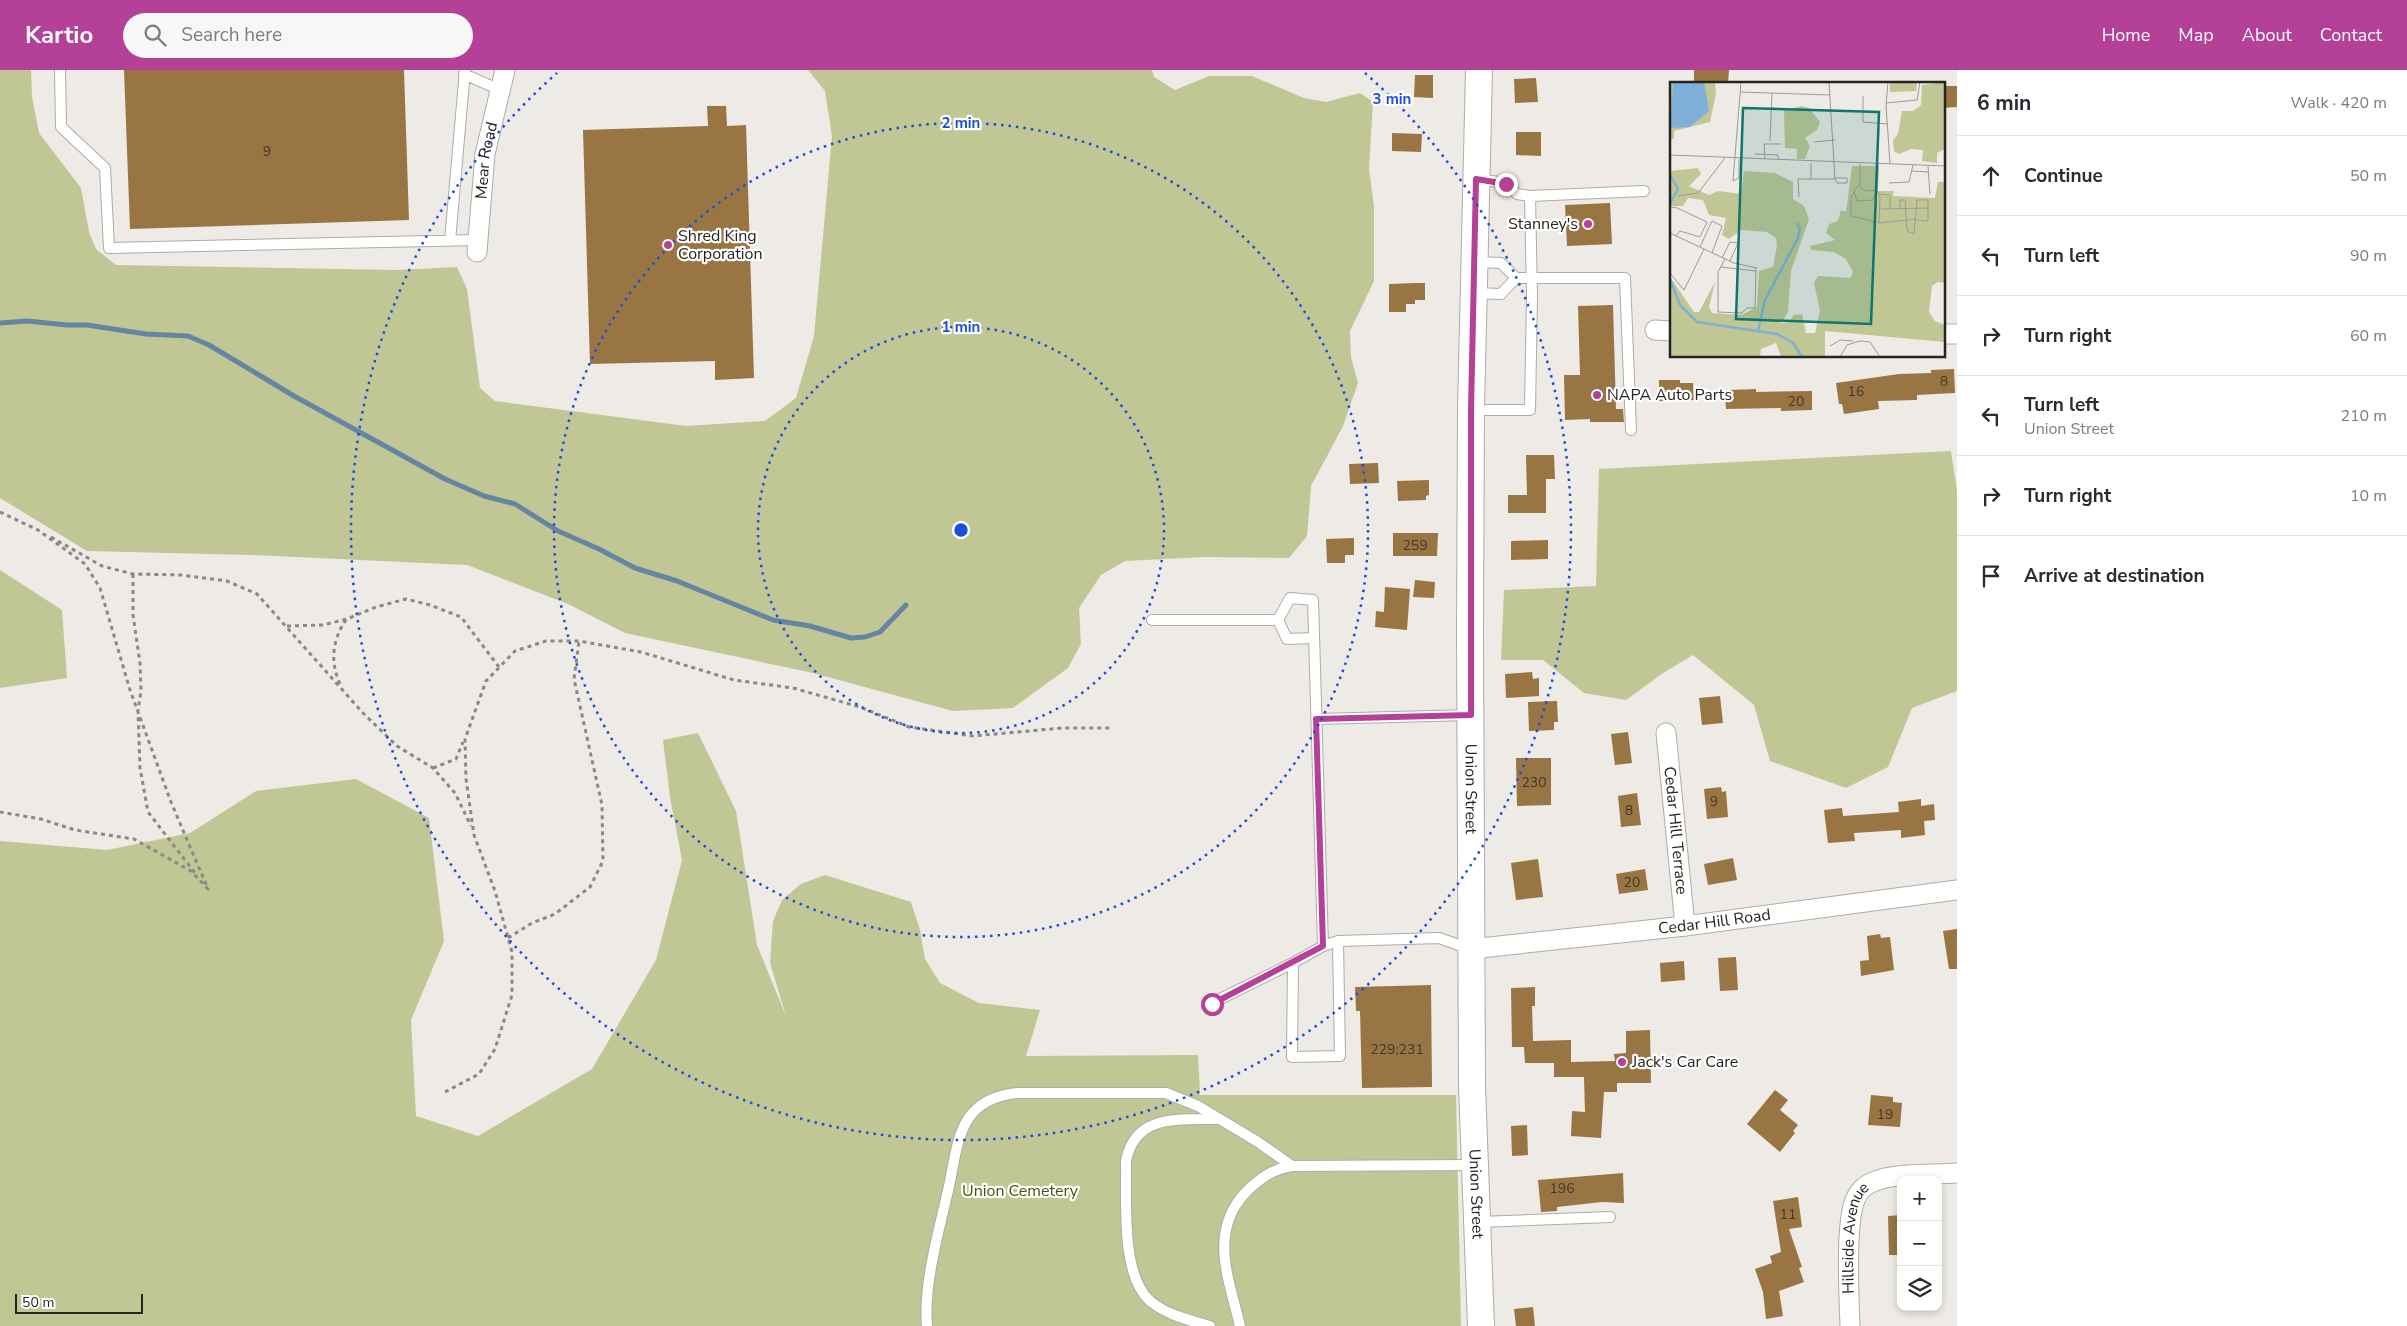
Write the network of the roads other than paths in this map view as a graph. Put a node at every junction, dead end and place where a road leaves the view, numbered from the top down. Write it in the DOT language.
graph roads {
  1 [pos="60,70"];
  2 [pos="506,70"];
  3 [pos="1479,70"];
  4 [pos="464,72"];
  5 [pos="500,90"];
  6 [pos="1476,179"];
  7 [pos="1644,191"];
  8 [pos="1530,196"];
  9 [pos="450,241"];
  10 [pos="477,246"];
  11 [pos="1474,262"];
  12 [pos="1516,278"];
  13 [pos="1531,278"];
  14 [pos="1473,294"];
  15 [pos="1944,334"];
  16 [pos="1957,334"];
  17 [pos="1471,410"];
  18 [pos="1631,430"];
  19 [pos="1152,620"];
  20 [pos="1278,620"];
  21 [pos="1314,638"];
  22 [pos="1471,715"];
  23 [pos="1316,719"];
  24 [pos="1666,733"];
  25 [pos="1957,890"];
  26 [pos="1685,926"];
  27 [pos="1338,941"];
  28 [pos="1323,946"];
  29 [pos="1471,949"];
  30 [pos="1293,963"];
  31 [pos="1212,1004"];
  32 [pos="1218,1119"];
  33 [pos="1475,1164"];
  34 [pos="1292,1166"];
  35 [pos="1957,1174"];
  36 [pos="1610,1217"];
  37 [pos="1478,1222"];
  38 [pos="927,1326"];
  39 [pos="1210,1326"];
  40 [pos="1240,1326"];
  41 [pos="1482,1326"];
  42 [pos="1850,1326"];
  1 -- 9 [label="lane"];
  2 -- 5 [label="street, Mear Road"];
  3 -- 6 [label="main road, Union Street"];
  4 -- 5 [label="lane"];
  4 -- 9 [label="lane"];
  5 -- 10 [label="street, Mear Road"];
  6 -- 8 [label="lane"];
  6 -- 11 [label="main road, Union Street"];
  7 -- 8 [label="lane"];
  8 -- 13 [label="lane"];
  9 -- 10 [label="lane"];
  11 -- 12 [label="lane"];
  11 -- 14 [label="main road, Union Street"];
  12 -- 13 [label="lane"];
  12 -- 14 [label="lane"];
  13 -- 17 [label="lane"];
  13 -- 18 [label="lane"];
  14 -- 17 [label="main road, Union Street"];
  15 -- 16 [label="street"];
  17 -- 22 [label="main road, Union Street"];
  19 -- 20 [label="lane"];
  20 -- 21 [label="lane"];
  20 -- 21 [label="lane"];
  21 -- 23 [label="lane"];
  22 -- 23 [label="lane"];
  22 -- 29 [label="main road, Union Street"];
  23 -- 28 [label="lane"];
  24 -- 26 [label="street, Cedar Hill Terrace"];
  25 -- 26 [label="street, Cedar Hill Road"];
  26 -- 29 [label="street, Cedar Hill Road"];
  27 -- 28 [label="lane"];
  27 -- 29 [label="lane"];
  27 -- 30 [label="lane"];
  28 -- 30 [label="lane"];
  29 -- 33 [label="main road, Union Street"];
  30 -- 31 [label="lane"];
  32 -- 34 [label="lane"];
  32 -- 38 [label="lane"];
  32 -- 39 [label="lane"];
  33 -- 34 [label="lane"];
  33 -- 37 [label="main road, Union Street"];
  34 -- 40 [label="lane"];
  35 -- 42 [label="street, Hillside Avenue"];
  36 -- 37 [label="lane"];
  37 -- 41 [label="main road, Union Street"];
}
